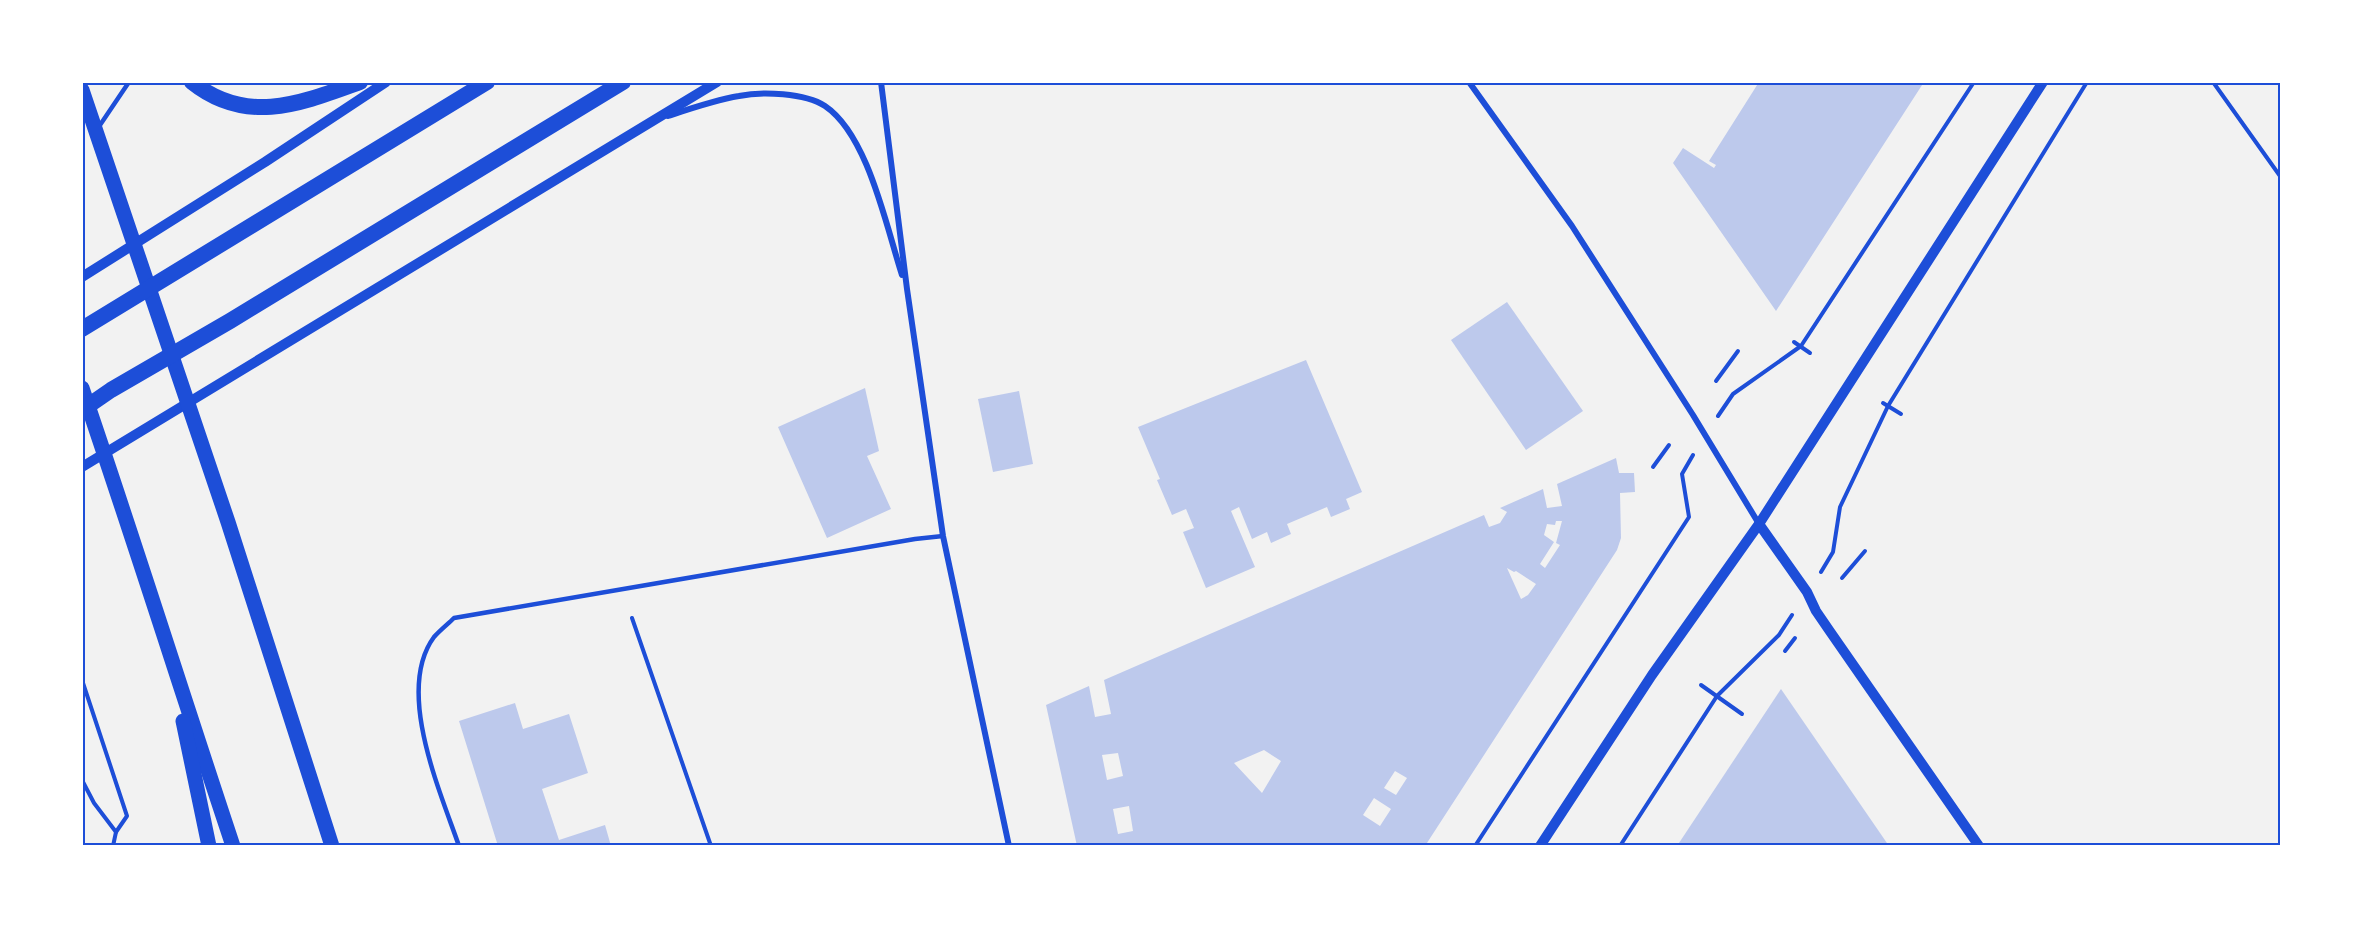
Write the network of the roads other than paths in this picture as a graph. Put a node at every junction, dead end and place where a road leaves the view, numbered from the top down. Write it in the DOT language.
graph roads {
  1 [pos="129,82"];
  2 [pos="192,82"];
  3 [pos="360,82"];
  4 [pos="386,82"];
  5 [pos="487,82"];
  6 [pos="623,82"];
  7 [pos="717,82"];
  8 [pos="881,82"];
  9 [pos="1469,82"];
  10 [pos="2043,82"];
  11 [pos="82,90"];
  12 [pos="654,120"];
  13 [pos="96,131"];
  14 [pos="82,277"];
  15 [pos="907,290"];
  16 [pos="82,329"];
  17 [pos="82,388"];
  18 [pos="82,410"];
  19 [pos="82,467"];
  20 [pos="1759,524"];
  21 [pos="943,536"];
  22 [pos="168,654"];
  23 [pos="208,846"];
  24 [pos="234,846"];
  25 [pos="332,846"];
  26 [pos="459,846"];
  27 [pos="1009,846"];
  28 [pos="1540,846"];
  29 [pos="1979,846"];
  1 -- 13 [label="lane"];
  2 -- 3 [label="highway"];
  4 -- 14 [label="street"];
  5 -- 16 [label="highway"];
  6 -- 18 [label="highway"];
  7 -- 12 [label="street"];
  8 -- 15 [label="street"];
  9 -- 20 [label="street"];
  10 -- 20 [label="street"];
  11 -- 13 [label="main road"];
  12 -- 15 [label="street"];
  12 -- 19 [label="street"];
  13 -- 25 [label="main road"];
  15 -- 21 [label="street"];
  17 -- 22 [label="main road"];
  20 -- 28 [label="street"];
  20 -- 29 [label="street"];
  21 -- 26 [label="lane"];
  21 -- 27 [label="street"];
  22 -- 23 [label="main road"];
  22 -- 24 [label="main road"];
}
